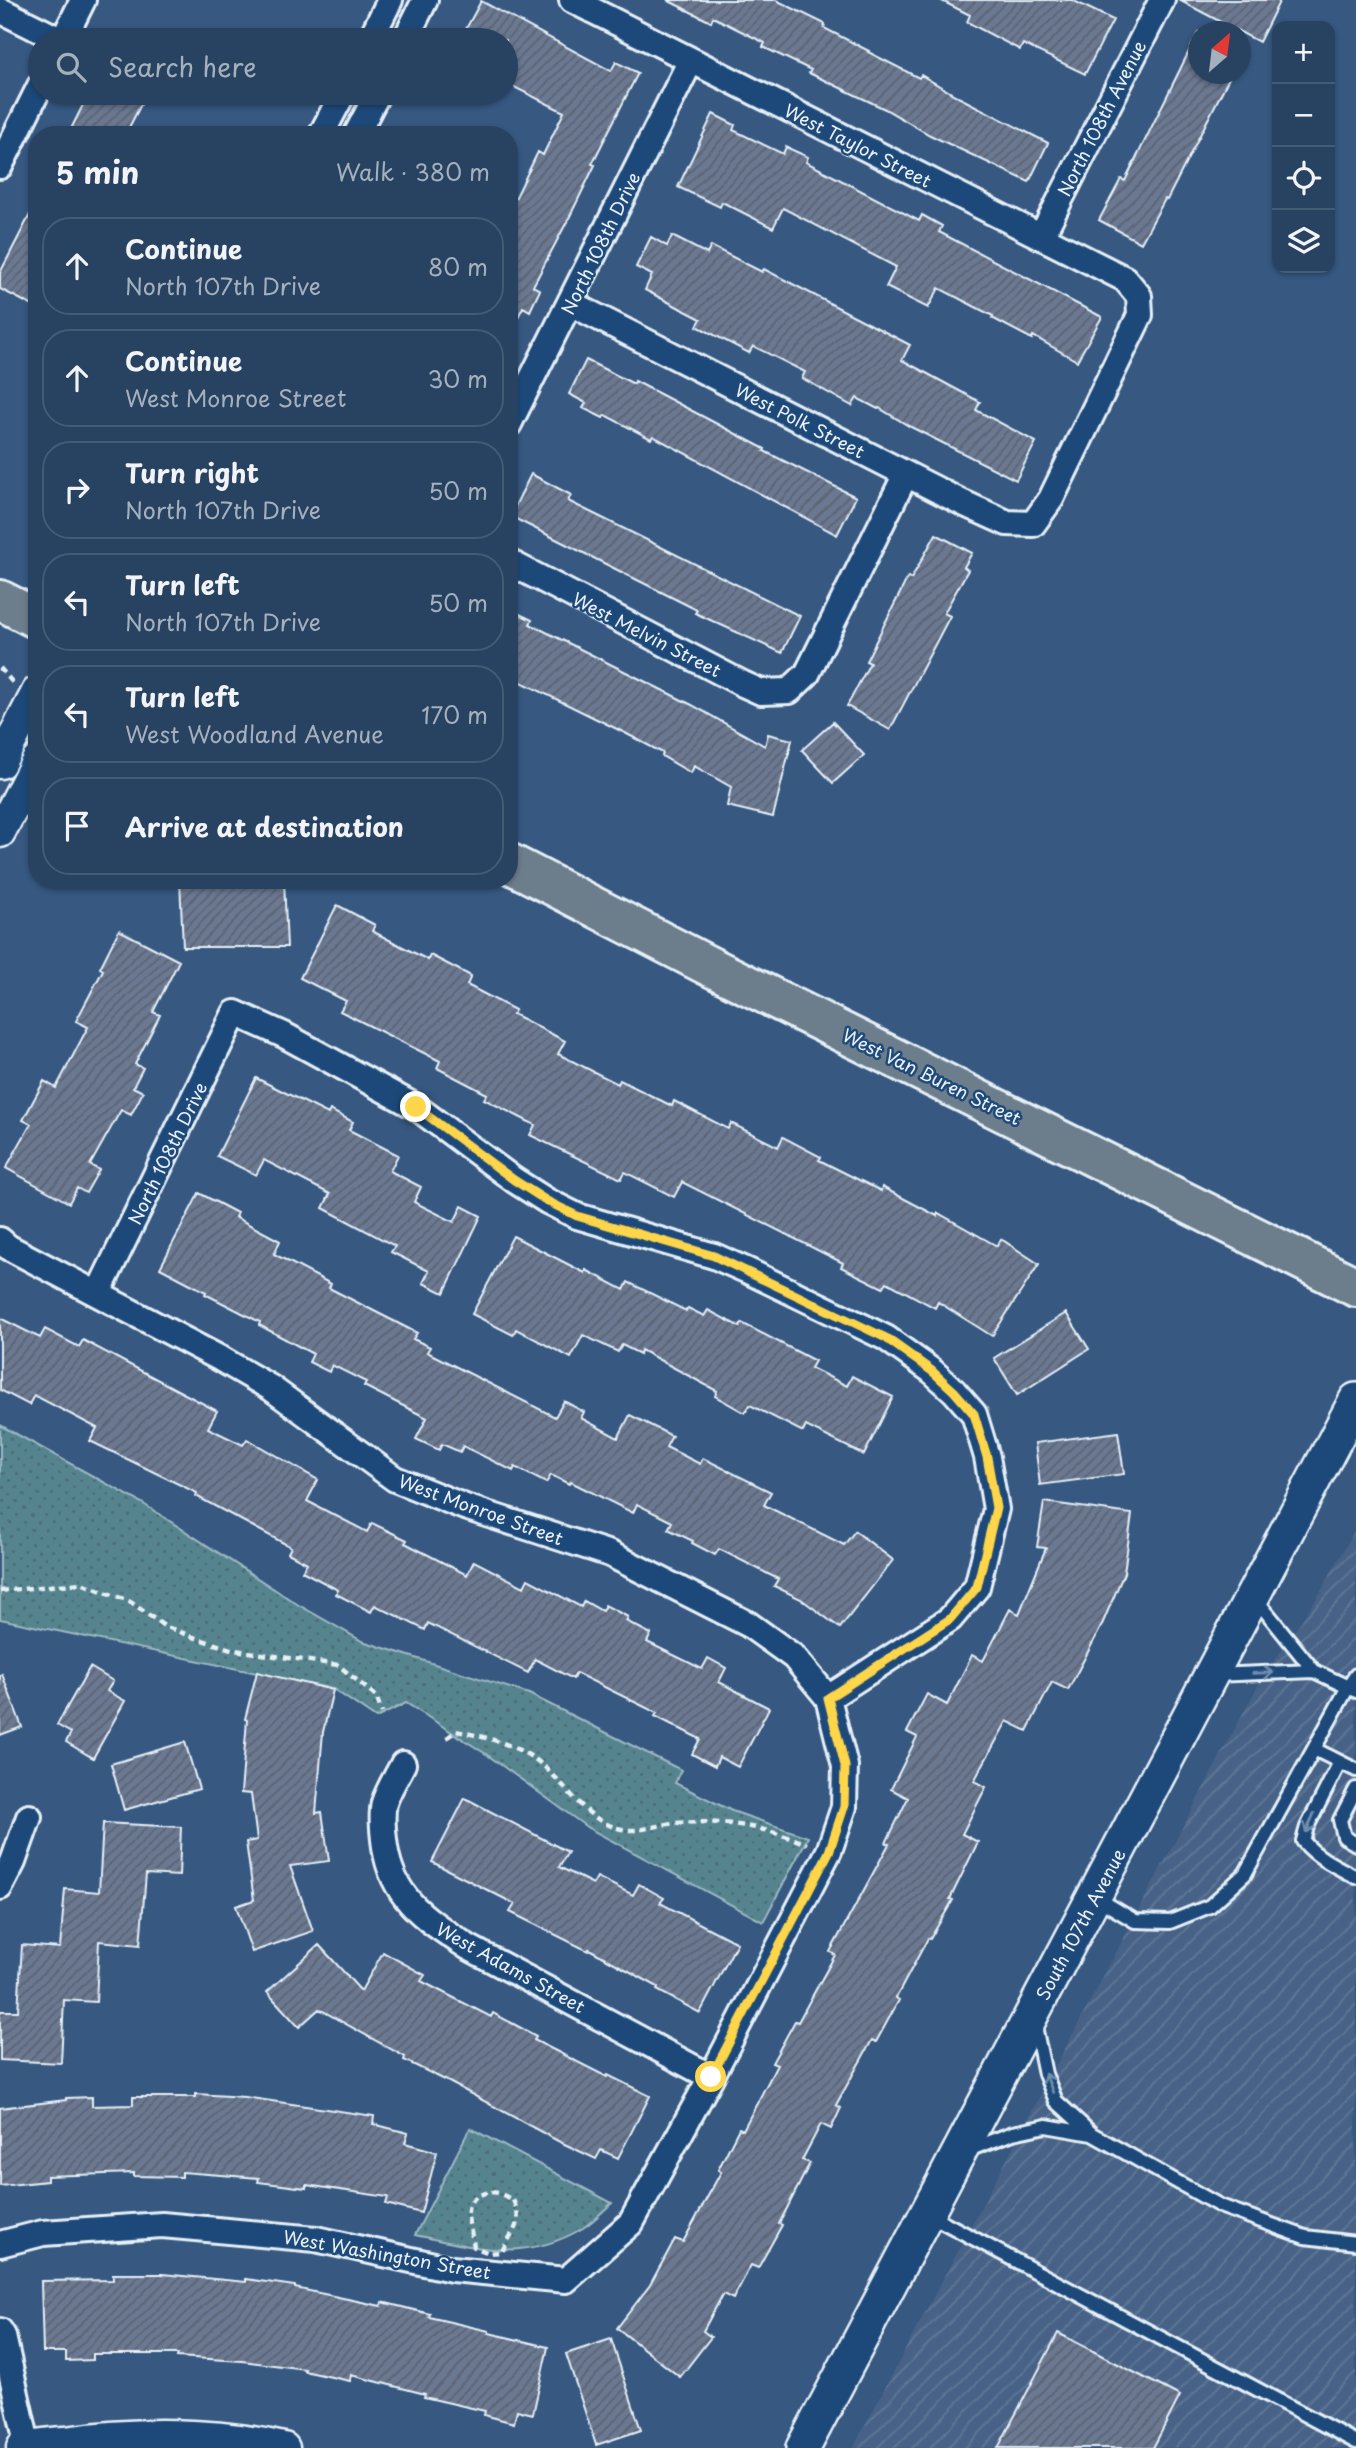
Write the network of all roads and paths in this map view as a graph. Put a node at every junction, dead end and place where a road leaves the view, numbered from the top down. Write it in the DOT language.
graph roads {
  1 [pos="83,0"];
  2 [pos="390,0"];
  3 [pos="425,0"];
  4 [pos="572,0"];
  5 [pos="1160,1"];
  6 [pos="0,10"];
  7 [pos="37,28"];
  8 [pos="68,28"];
  9 [pos="376,28"];
  10 [pos="411,28"];
  11 [pos="690,62"];
  12 [pos="30,105"];
  13 [pos="337,105"];
  14 [pos="372,105"];
  15 [pos="326,126"];
  16 [pos="361,126"];
  17 [pos="0,166"];
  18 [pos="1041,237"];
  19 [pos="570,303"];
  20 [pos="518,406"];
  21 [pos="906,474"];
  22 [pos="1033,524"];
  23 [pos="518,567"];
  24 [pos="0,600"];
  25 [pos="28,614"];
  26 [pos="28,709"];
  27 [pos="0,763"];
  28 [pos="28,778"];
  29 [pos="0,832"];
  30 [pos="518,868"];
  31 [pos="0,1240"];
  32 [pos="1356,1287"];
  33 [pos="98,1293"];
  34 [pos="1356,1399"];
  35 [pos="0,1591"];
  36 [pos="1253,1595"];
  37 [pos="1314,1671"];
  38 [pos="1212,1675"];
  39 [pos="1356,1675"];
  40 [pos="1352,1689"];
  41 [pos="828,1698"];
  42 [pos="382,1713"];
  43 [pos="447,1738"];
  44 [pos="1314,1749"];
  45 [pos="1340,1762"];
  46 [pos="403,1764"];
  47 [pos="1356,1770"];
  48 [pos="1356,1789"];
  49 [pos="29,1817"];
  50 [pos="807,1844"];
  51 [pos="1356,1844"];
  52 [pos="1356,1877"];
  53 [pos="0,1887"];
  54 [pos="1095,1897"];
  55 [pos="1032,2015"];
  56 [pos="711,2077"];
  57 [pos="1092,2134"];
  58 [pos="960,2153"];
  59 [pos="928,2214"];
  60 [pos="1356,2243"];
  61 [pos="0,2244"];
  62 [pos="505,2245"];
  63 [pos="474,2247"];
  64 [pos="566,2280"];
  65 [pos="0,2331"];
  66 [pos="1356,2442"];
  67 [pos="26,2448"];
  68 [pos="284,2448"];
  69 [pos="803,2448"];
  1 -- 8 [label="street"];
  2 -- 9 [label="street"];
  3 -- 10 [label="street"];
  4 -- 11 [label="street, West Taylor Street"];
  5 -- 18 [label="street, North 108th Avenue"];
  6 -- 7 [label="street"];
  11 -- 18 [label="street, West Taylor Street"];
  11 -- 19 [label="street, North 108th Drive"];
  12 -- 17 [label="street"];
  13 -- 15 [label="street"];
  14 -- 16 [label="street"];
  18 -- 22 [label="street, West Taylor Street"];
  19 -- 20 [label="street, North 108th Drive"];
  19 -- 21 [label="street, West Polk Street"];
  21 -- 22 [label="street, West Polk Street"];
  21 -- 23 [label="street, West Melvin Street"];
  24 -- 25 [label="main road"];
  26 -- 27 [label="street"];
  28 -- 29 [label="street"];
  30 -- 32 [label="main road, West Van Buren Street"];
  31 -- 33 [label="street, West Monroe Street"];
  33 -- 41 [label="street, West Monroe Street"];
  33 -- 41 [label="street, North 108th Drive"];
  34 -- 36 [label="main road, South 107th Avenue"];
  35 -- 42 [label="path"];
  36 -- 37 [label="lane"];
  36 -- 38 [label="main road, South 107th Avenue"];
  38 -- 37 [label="lane, one-way"];
  37 -- 40 [label="lane"];
  38 -- 54 [label="main road, South 107th Avenue"];
  39 -- 40 [label="lane"];
  40 -- 44 [label="lane"];
  41 -- 56 [label="street, West Monroe Street"];
  43 -- 50 [label="path"];
  44 -- 45 [label="lane"];
  44 -- 54 [label="lane"];
  45 -- 47 [label="lane"];
  45 -- 52 [label="lane, one-way"];
  46 -- 56 [label="street, West Adams Street"];
  48 -- 51 [label="lane"];
  49 -- 53 [label="street"];
  54 -- 55 [label="main road, South 107th Avenue"];
  57 -- 55 [label="lane, one-way"];
  55 -- 58 [label="main road, South 107th Avenue"];
  56 -- 64 [label="street, West Monroe Street"];
  57 -- 58 [label="lane"];
  57 -- 60 [label="lane"];
  58 -- 59 [label="main road, South 107th Avenue"];
  59 -- 66 [label="lane"];
  59 -- 69 [label="main road, South 107th Avenue"];
  61 -- 64 [label="street, West Washington Street"];
  62 -- 63 [label="path"];
  65 -- 67 [label="street"];
  67 -- 68 [label="street"];
}
